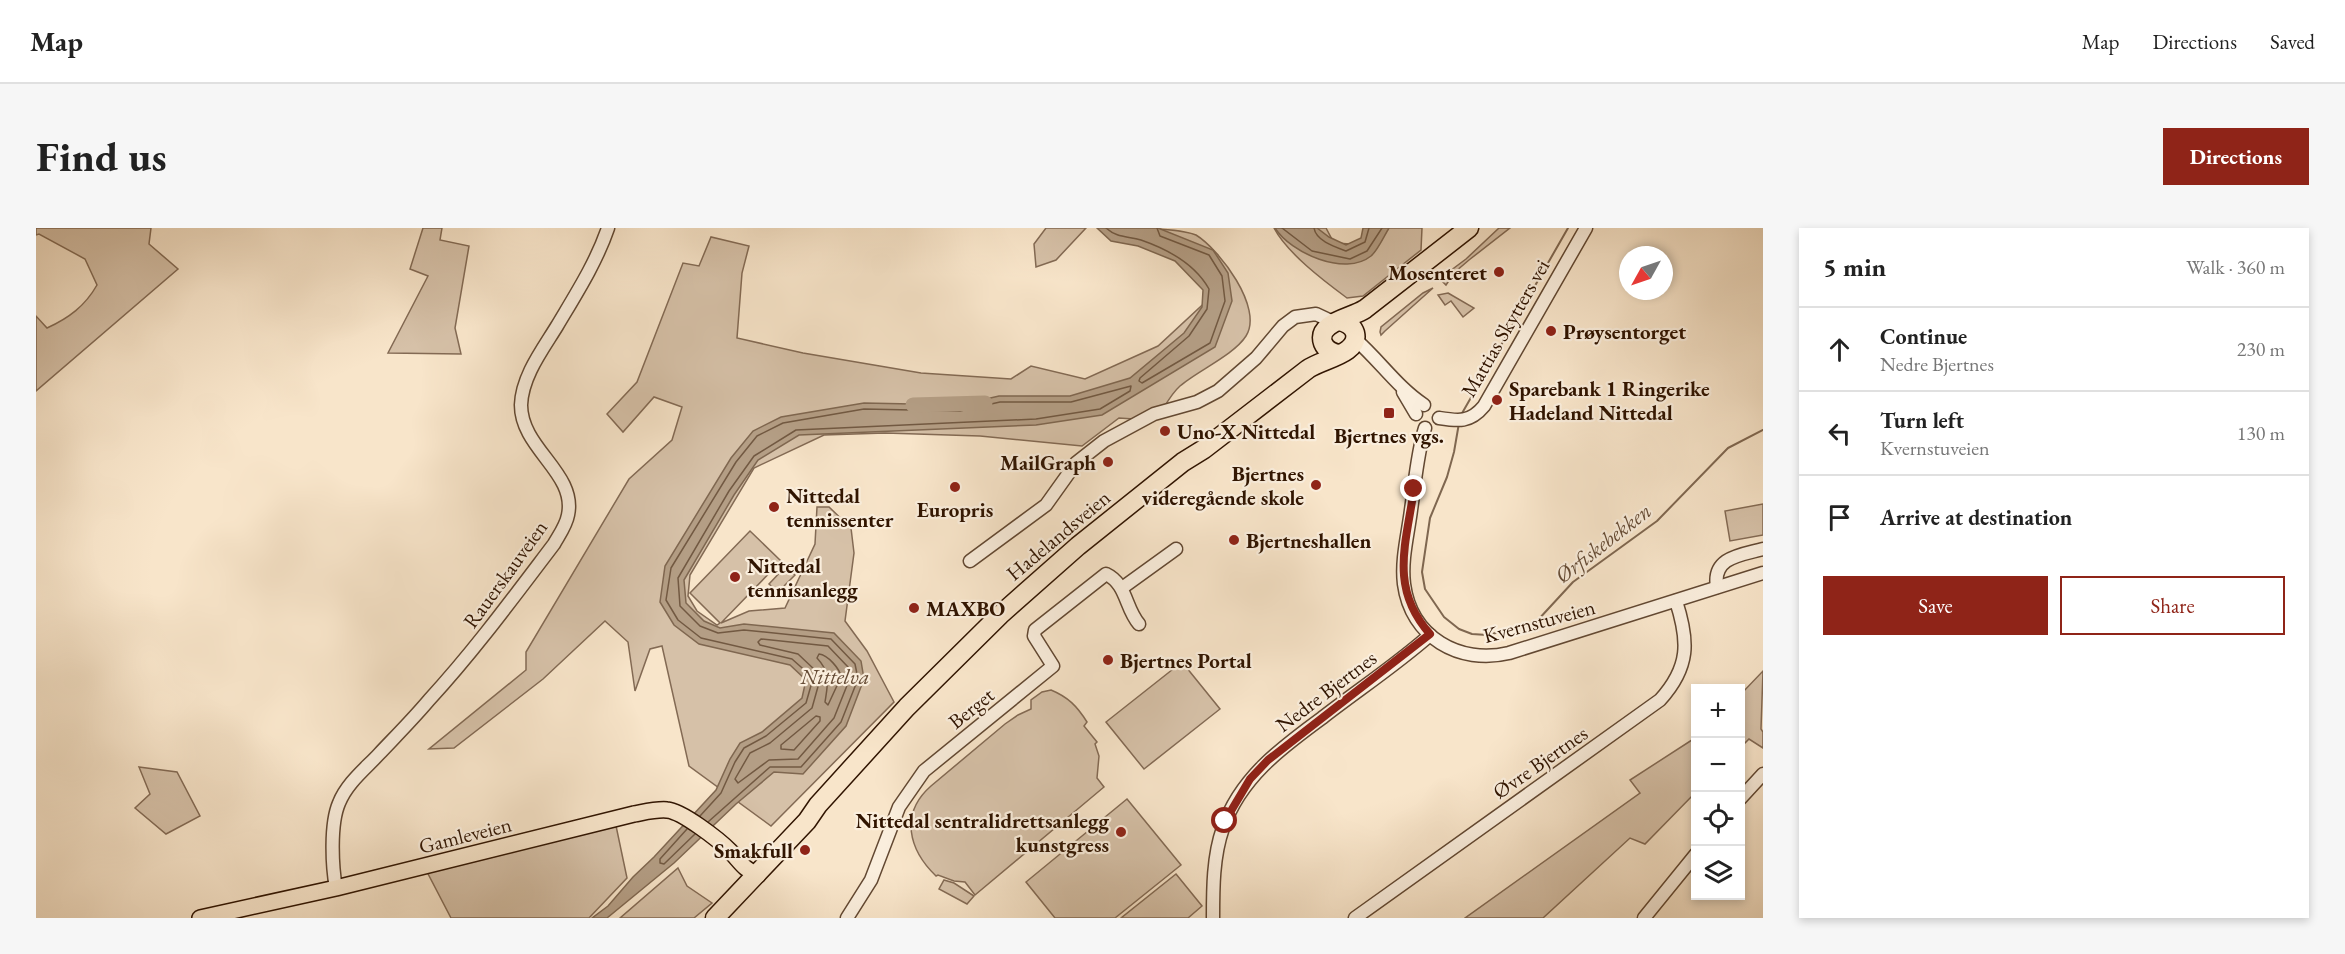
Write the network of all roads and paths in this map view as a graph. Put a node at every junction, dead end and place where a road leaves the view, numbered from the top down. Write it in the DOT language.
graph roads {
  1 [pos="608,228"];
  2 [pos="1469,228"];
  3 [pos="1483,228"];
  4 [pos="1586,228"];
  5 [pos="1330,329"];
  6 [pos="1349,345"];
  7 [pos="1420,410"];
  8 [pos="1439,418"];
  9 [pos="1425,428"];
  10 [pos="1183,462"];
  11 [pos="1176,549"];
  12 [pos="1763,549"];
  13 [pos="970,561"];
  14 [pos="1763,573"];
  15 [pos="1717,587"];
  16 [pos="1122,588"];
  17 [pos="1676,601"];
  18 [pos="1139,624"];
  19 [pos="1430,634"];
  20 [pos="1763,774"];
  21 [pos="1745,794"];
  22 [pos="1691,859"];
  23 [pos="754,871"];
  24 [pos="336,888"];
  25 [pos="200,918"];
  26 [pos="700,918"];
  27 [pos="715,918"];
  28 [pos="846,918"];
  29 [pos="1213,918"];
  30 [pos="1355,918"];
  31 [pos="1644,918"];
  1 -- 24 [label="street, Rauerskauveien"];
  2 -- 5 [label="highway, Hadelandsveien"];
  3 -- 6 [label="highway, Hadelandsveien"];
  4 -- 8 [label="street, Mattias Skytters vei"];
  5 -- 6 [label="highway"];
  5 -- 6 [label="highway"];
  5 -- 10 [label="highway, Hadelandsveien"];
  5 -- 13 [label="street"];
  6 -- 7 [label="street"];
  6 -- 10 [label="highway, Hadelandsveien"];
  9 -- 19 [label="street, Kvernstuveien"];
  10 -- 23 [label="highway, Hadelandsveien"];
  11 -- 16 [label="street"];
  12 -- 15 [label="street"];
  14 -- 15 [label="street, Kvernstuveien"];
  15 -- 17 [label="street, Kvernstuveien"];
  16 -- 18 [label="street"];
  16 -- 28 [label="street, Berget"];
  17 -- 19 [label="street, Kvernstuveien"];
  17 -- 30 [label="street, Øvre Bjertnes"];
  19 -- 29 [label="street, Nedre Bjertnes"];
  20 -- 21 [label="street"];
  22 -- 31 [label="street"];
  23 -- 24 [label="main road, Gamleveien"];
  23 -- 26 [label="highway, Hadelandsveien"];
  23 -- 27 [label="highway, Hadelandsveien"];
  24 -- 25 [label="main road, Gamleveien"];
}
